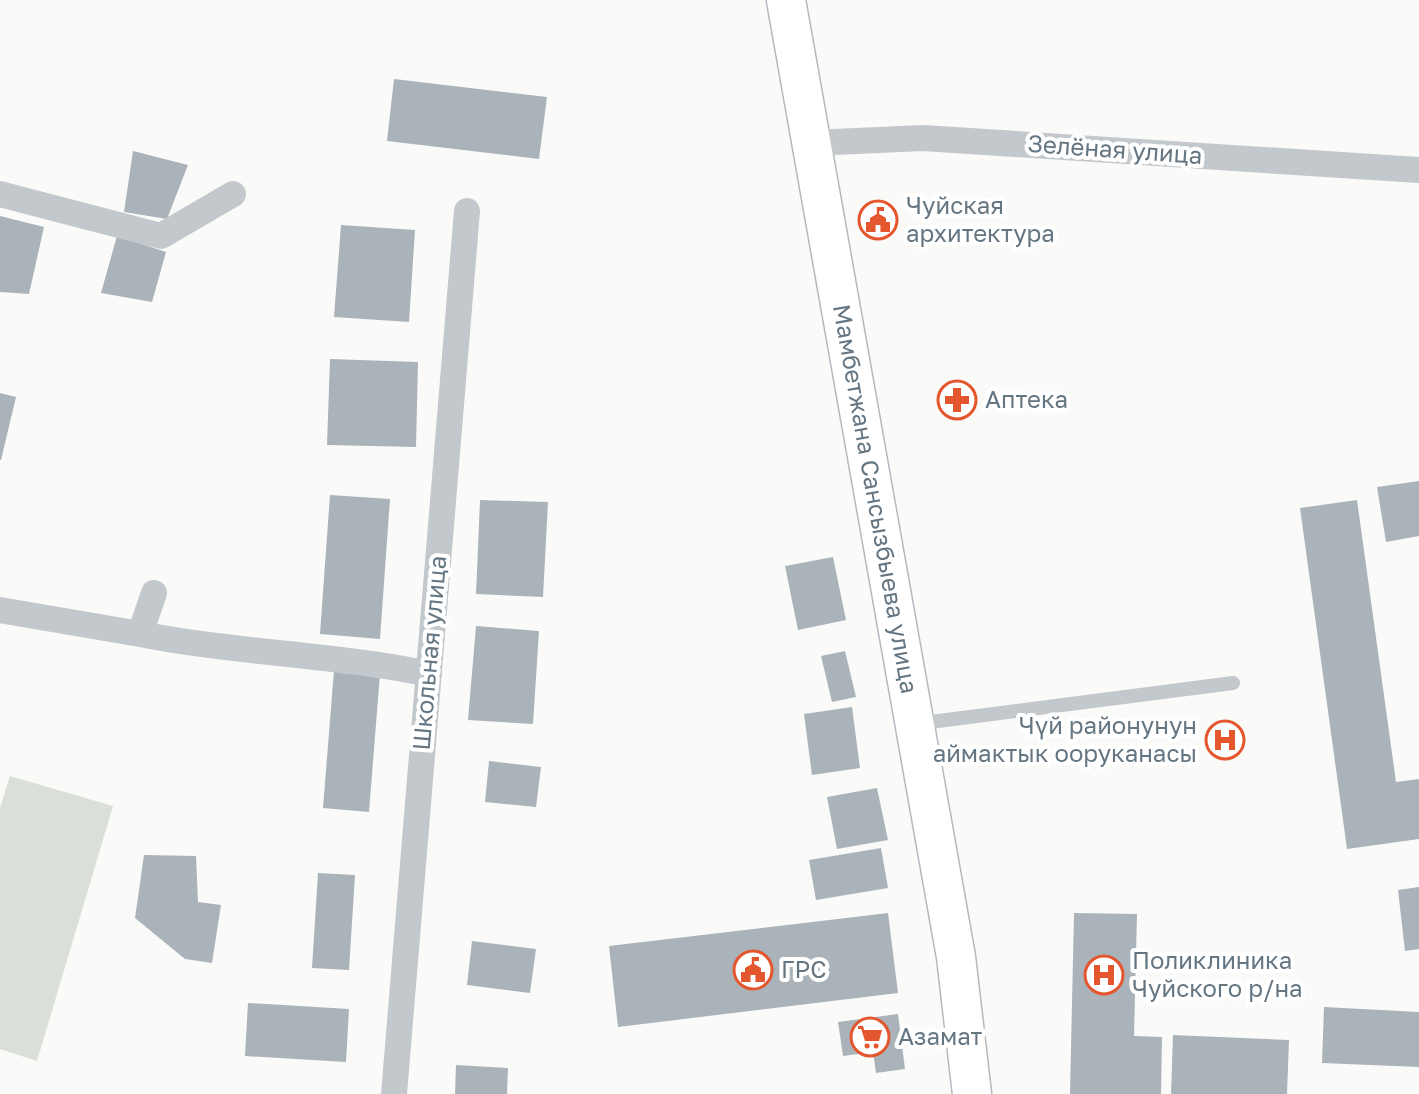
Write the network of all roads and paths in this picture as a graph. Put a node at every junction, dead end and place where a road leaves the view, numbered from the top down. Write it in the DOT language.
graph roads {
  1 [pos="786,0"];
  2 [pos="811,143"];
  3 [pos="1419,170"];
  4 [pos="0,194"];
  5 [pos="233,194"];
  6 [pos="467,211"];
  7 [pos="154,593"];
  8 [pos="0,610"];
  9 [pos="140,634"];
  10 [pos="429,674"];
  11 [pos="1233,683"];
  12 [pos="915,724"];
  13 [pos="394,1094"];
  14 [pos="972,1094"];
  1 -- 2 [label="main road, Мамбетжана Сансызбыева улица"];
  2 -- 3 [label="street, Зелёная улица"];
  2 -- 12 [label="main road, Мамбетжана Сансызбыева улица"];
  4 -- 5 [label="street"];
  6 -- 10 [label="street, Школьная улица"];
  7 -- 9 [label="street"];
  8 -- 9 [label="street"];
  9 -- 10 [label="street"];
  10 -- 13 [label="street, Школьная улица"];
  11 -- 12 [label="lane"];
  12 -- 14 [label="main road, Мамбетжана Сансызбыева улица"];
}
